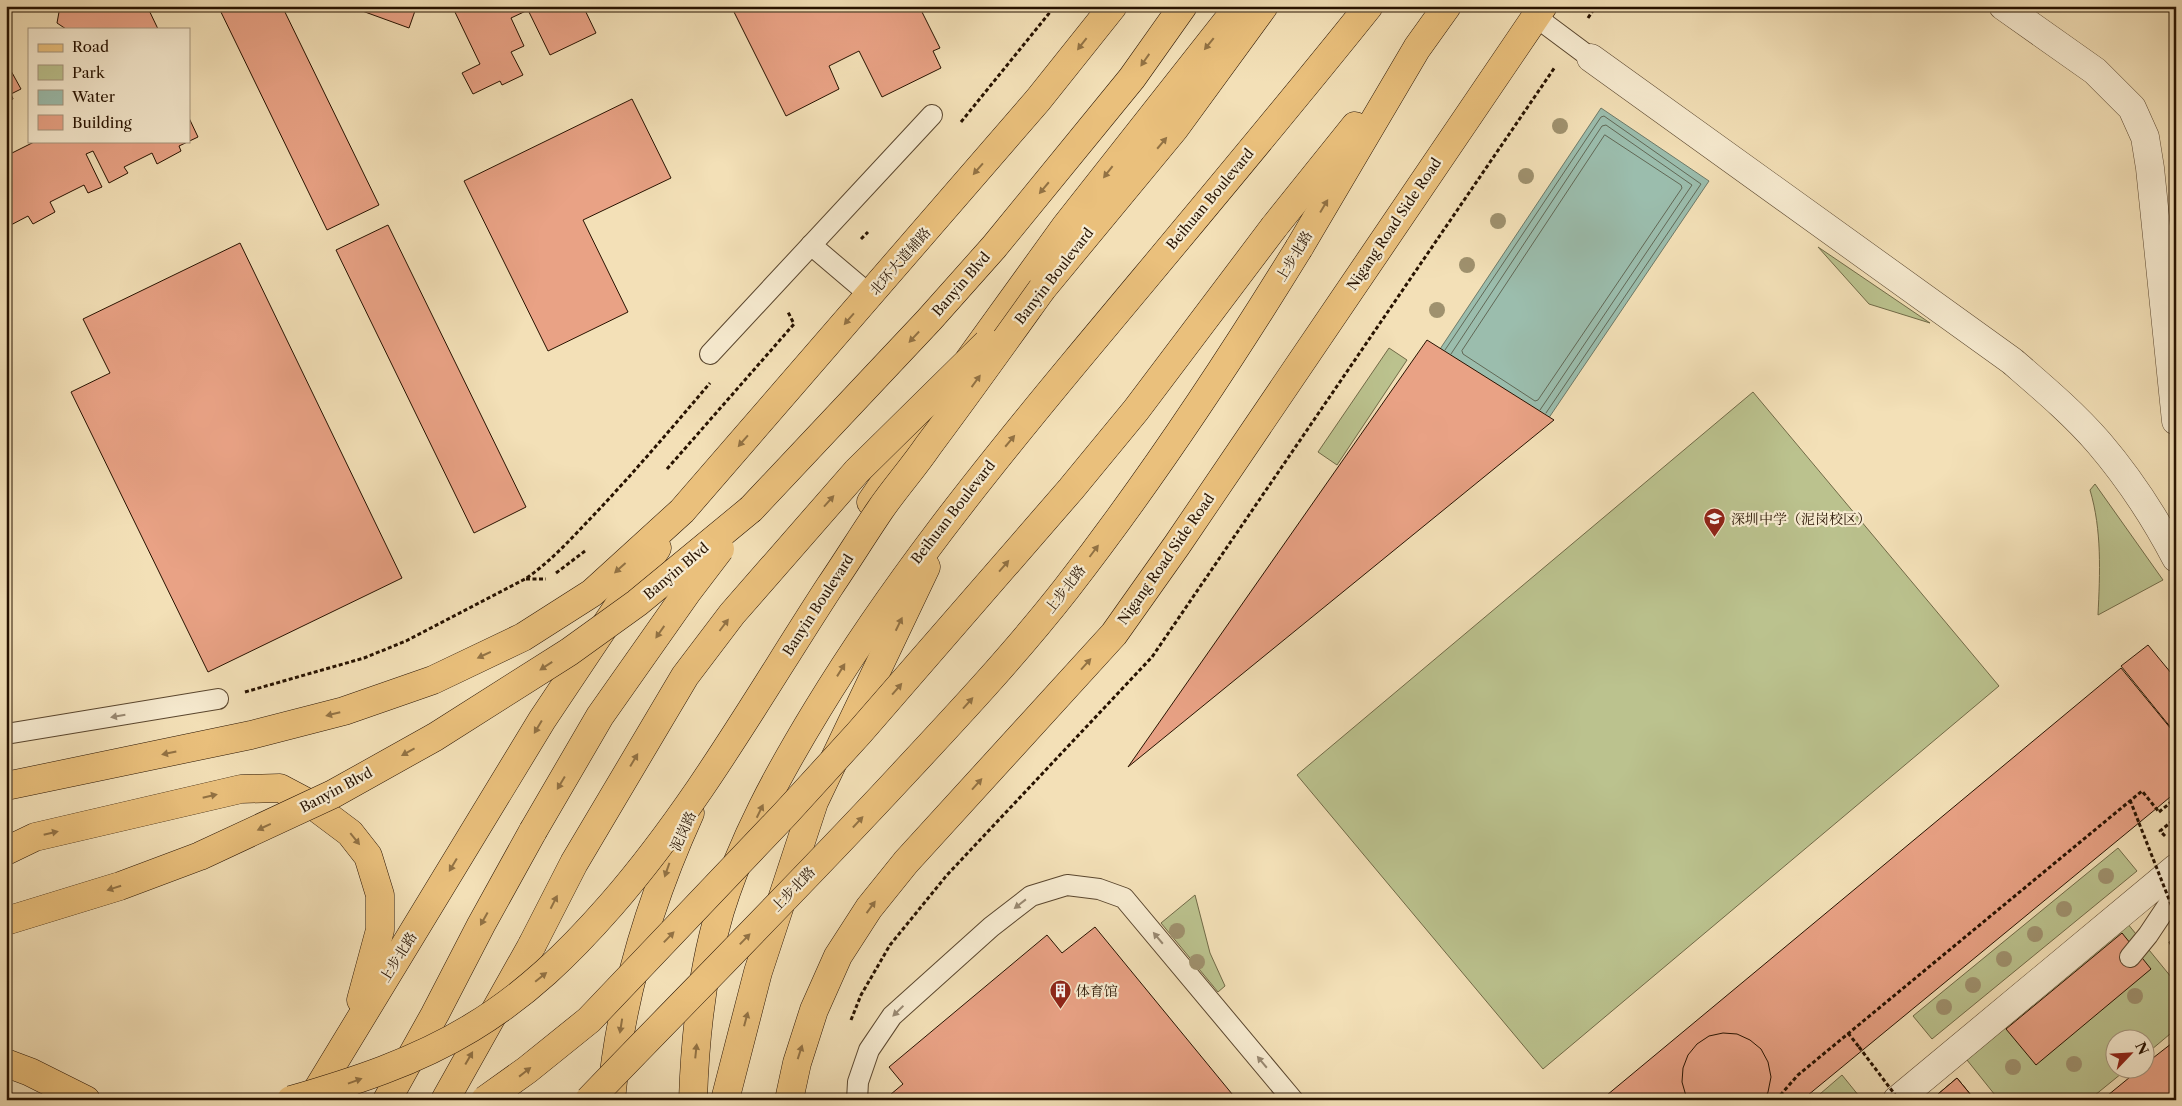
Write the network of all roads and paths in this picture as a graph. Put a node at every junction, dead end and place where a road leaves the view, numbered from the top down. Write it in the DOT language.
graph roads {
  1 [pos="1112,6"];
  2 [pos="1183,6"];
  3 [pos="1239,6"];
  4 [pos="1264,6"];
  5 [pos="1369,6"];
  6 [pos="1447,6"];
  7 [pos="2003,6"];
  8 [pos="1540,12"];
  9 [pos="1417,48"];
  10 [pos="1591,58"];
  11 [pos="932,115"];
  12 [pos="811,245"];
  13 [pos="1042,289"];
  14 [pos="870,295"];
  15 [pos="787,309"];
  16 [pos="710,354"];
  17 [pos="716,375"];
  18 [pos="2176,421"];
  19 [pos="667,469"];
  20 [pos="971,488"];
  21 [pos="751,508"];
  22 [pos="682,512"];
  23 [pos="2176,558"];
  24 [pos="558,572"];
  25 [pos="525,579"];
  26 [pos="218,699"];
  27 [pos="6,734"];
  28 [pos="6,786"];
  29 [pos="2176,798"];
  30 [pos="2130,800"];
  31 [pos="2176,818"];
  32 [pos="2160,831"];
  33 [pos="6,851"];
  34 [pos="2176,868"];
  35 [pos="2176,893"];
  36 [pos="2176,917"];
  37 [pos="6,921"];
  38 [pos="2130,957"];
  39 [pos="354,1027"];
  40 [pos="1848,1033"];
  41 [pos="6,1047"];
  42 [pos="18,1067"];
  43 [pos="86,1100"];
  44 [pos="291,1100"];
  45 [pos="311,1100"];
  46 [pos="387,1100"];
  47 [pos="445,1100"];
  48 [pos="485,1100"];
  49 [pos="589,1100"];
  50 [pos="612,1100"];
  51 [pos="694,1100"];
  52 [pos="725,1100"];
  53 [pos="789,1100"];
  54 [pos="857,1100"];
  55 [pos="1294,1100"];
  56 [pos="1776,1100"];
  57 [pos="1898,1100"];
  1 -- 14 [label="main road, 北环大道辅路, one-way"];
  2 -- 21 [label="main road, Banyin Blvd, one-way"];
  3 -- 50 [label="main road, 泥岗路, one-way, bridge"];
  13 -- 4 [label="main road, Banyin Boulevard, one-way"];
  20 -- 5 [label="main road, Beihuan Boulevard, one-way"];
  6 -- 9 [label="main road, 上步北路"];
  7 -- 18 [label="street"];
  8 -- 10 [label="lane"];
  53 -- 8 [label="main road, Nigang Road Side Road, one-way"];
  48 -- 9 [label="main road, one-way, bridge"];
  49 -- 9 [label="main road, 上步北路, one-way, bridge"];
  10 -- 23 [label="street"];
  11 -- 12 [label="lane"];
  12 -- 14 [label="lane"];
  12 -- 16 [label="lane"];
  44 -- 13 [label="main road, Banyin Boulevard, one-way, bridge"];
  47 -- 13 [label="main road, one-way, bridge"];
  14 -- 22 [label="main road, 北环大道辅路, one-way"];
  15 -- 19 [label="path"];
  17 -- 25 [label="path"];
  51 -- 20 [label="main road, Beihuan Boulevard, one-way"];
  52 -- 20 [label="main road, one-way"];
  21 -- 37 [label="main road, Banyin Blvd, one-way, bridge"];
  21 -- 46 [label="main road, one-way, bridge"];
  22 -- 28 [label="main road, one-way"];
  22 -- 39 [label="main road, 上步北路, one-way"];
  24 -- 25 [label="path"];
  25 -- 26 [label="path"];
  26 -- 27 [label="lane, one-way"];
  29 -- 30 [label="path"];
  30 -- 36 [label="path, bridge"];
  30 -- 40 [label="path"];
  31 -- 32 [label="path"];
  33 -- 39 [label="main road, one-way"];
  34 -- 57 [label="street"];
  35 -- 38 [label="lane"];
  39 -- 45 [label="main road, 上步北路"];
  40 -- 56 [label="path"];
  40 -- 57 [label="path, bridge"];
  41 -- 42 [label="main road"];
  42 -- 43 [label="main road"];
  55 -- 54 [label="lane, one-way"];
}
